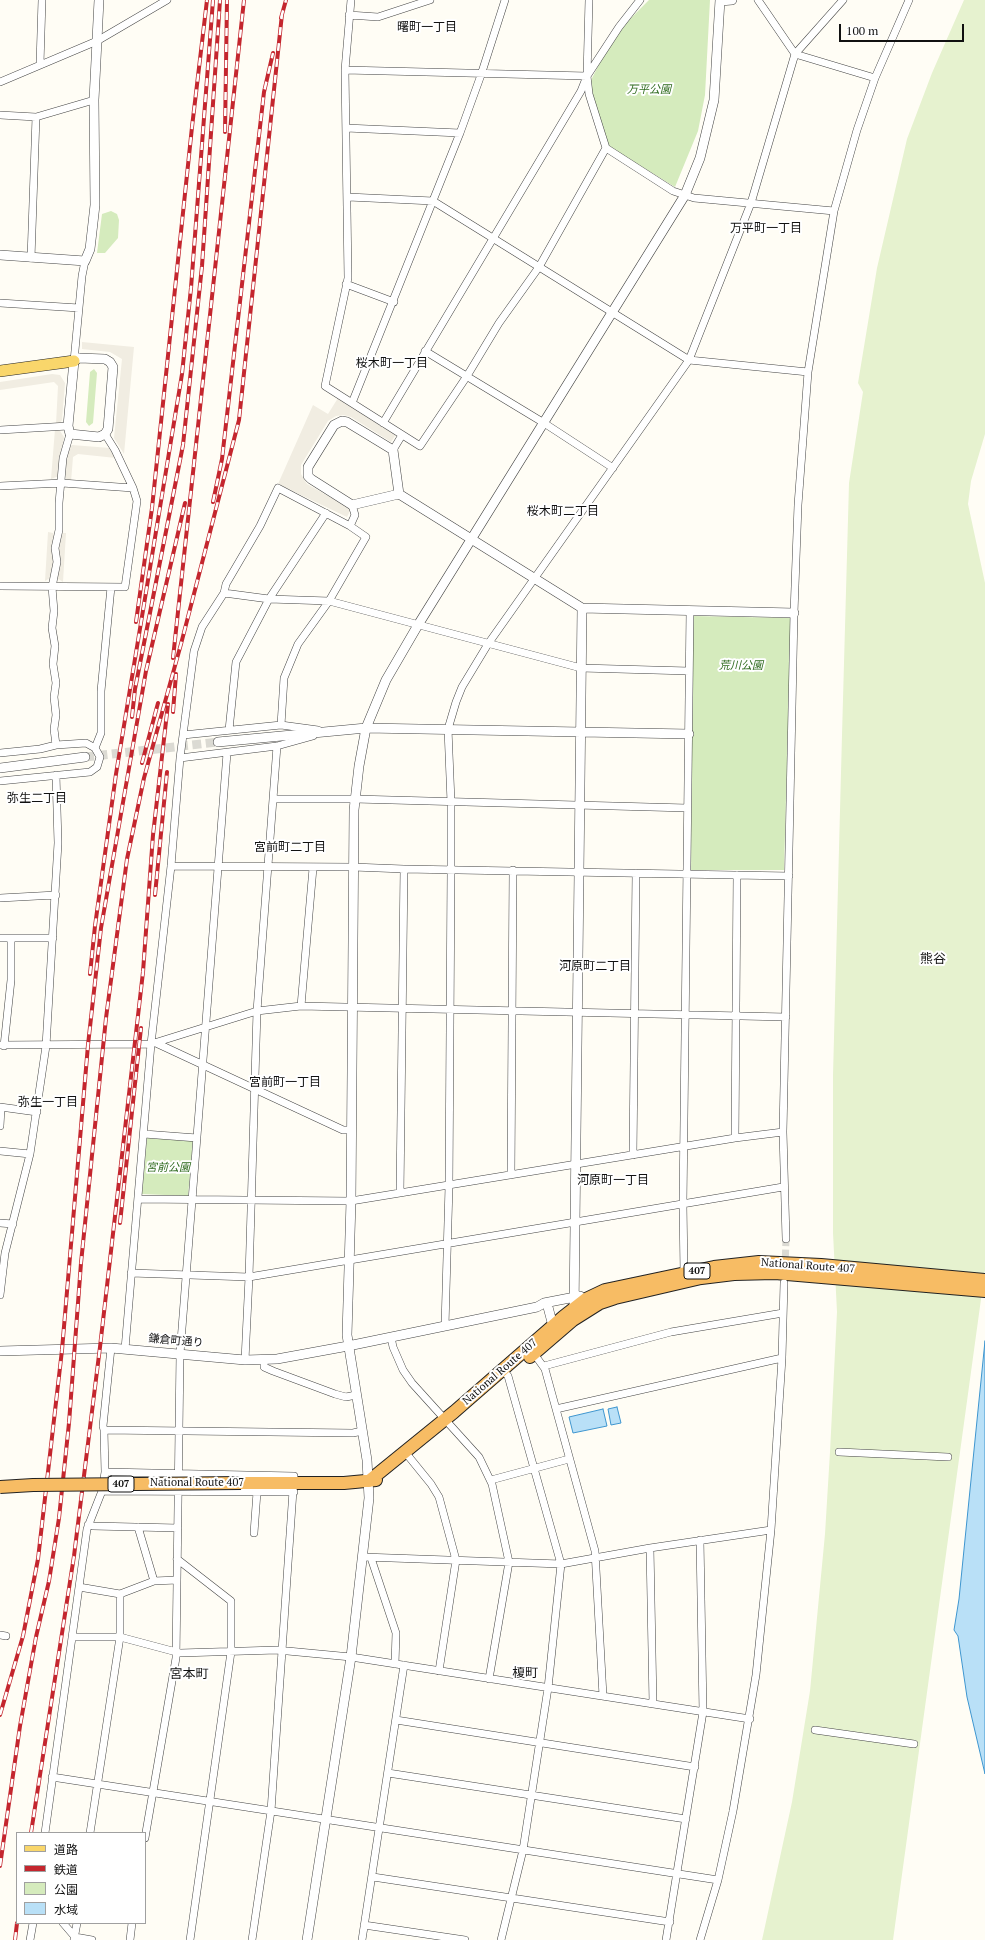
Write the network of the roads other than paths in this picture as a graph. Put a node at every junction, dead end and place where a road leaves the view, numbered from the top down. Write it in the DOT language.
graph roads {
  1 [pos="42,0"];
  2 [pos="99,0"];
  3 [pos="167,0"];
  4 [pos="351,0"];
  5 [pos="430,0"];
  6 [pos="505,0"];
  7 [pos="589,0"];
  8 [pos="640,0"];
  9 [pos="720,0"];
  10 [pos="732,0"];
  11 [pos="758,0"];
  12 [pos="843,0"];
  13 [pos="909,0"];
  14 [pos="349,15"];
  15 [pos="97,41"];
  16 [pos="795,54"];
  17 [pos="40,64"];
  18 [pos="345,70"];
  19 [pos="482,75"];
  20 [pos="587,76"];
  21 [pos="875,78"];
  22 [pos="0,82"];
  23 [pos="94,100"];
  24 [pos="0,115"];
  25 [pos="36,118"];
  26 [pos="346,128"];
  27 [pos="460,133"];
  28 [pos="606,148"];
  29 [pos="685,195"];
  30 [pos="348,197"];
  31 [pos="433,202"];
  32 [pos="751,203"];
  33 [pos="834,211"];
  34 [pos="492,238"];
  35 [pos="0,255"];
  36 [pos="31,258"];
  37 [pos="85,261"];
  38 [pos="539,267"];
  39 [pos="346,284"];
  40 [pos="394,302"];
  41 [pos="0,303"];
  42 [pos="79,308"];
  43 [pos="612,313"];
  44 [pos="426,351"];
  45 [pos="689,360"];
  46 [pos="74,361"];
  47 [pos="0,371"];
  48 [pos="808,372"];
  49 [pos="467,376"];
  50 [pos="352,403"];
  51 [pos="383,423"];
  52 [pos="544,423"];
  53 [pos="0,430"];
  54 [pos="69,430"];
  55 [pos="105,434"];
  56 [pos="402,435"];
  57 [pos="393,450"];
  58 [pos="614,468"];
  59 [pos="62,483"];
  60 [pos="0,486"];
  61 [pos="133,488"];
  62 [pos="399,494"];
  63 [pos="352,505"];
  64 [pos="326,513"];
  65 [pos="350,526"];
  66 [pos="471,540"];
  67 [pos="533,579"];
  68 [pos="0,586"];
  69 [pos="52,587"];
  70 [pos="111,587"];
  71 [pos="224,593"];
  72 [pos="269,600"];
  73 [pos="329,601"];
  74 [pos="582,608"];
  75 [pos="690,611"];
  76 [pos="794,613"];
  77 [pos="418,625"];
  78 [pos="488,644"];
  79 [pos="581,668"];
  80 [pos="689,671"];
  81 [pos="281,725"];
  82 [pos="366,728"];
  83 [pos="448,729"];
  84 [pos="229,730"];
  85 [pos="328,731"];
  86 [pos="579,732"];
  87 [pos="689,734"];
  88 [pos="183,735"];
  89 [pos="218,742"];
  90 [pos="56,745"];
  91 [pos="277,746"];
  92 [pos="96,748"];
  93 [pos="0,753"];
  94 [pos="226,753"];
  95 [pos="85,757"];
  96 [pos="180,758"];
  97 [pos="2,767"];
  98 [pos="56,775"];
  99 [pos="0,781"];
  100 [pos="274,799"];
  101 [pos="355,799"];
  102 [pos="451,802"];
  103 [pos="579,805"];
  104 [pos="687,808"];
  105 [pos="171,866"];
  106 [pos="218,867"];
  107 [pos="269,867"];
  108 [pos="353,867"];
  109 [pos="313,868"];
  110 [pos="404,869"];
  111 [pos="451,870"];
  112 [pos="513,870"];
  113 [pos="578,872"];
  114 [pos="636,873"];
  115 [pos="688,874"];
  116 [pos="737,875"];
  117 [pos="789,876"];
  118 [pos="56,895"];
  119 [pos="0,898"];
  120 [pos="0,938"];
  121 [pos="11,938"];
  122 [pos="53,938"];
  123 [pos="301,1006"];
  124 [pos="351,1008"];
  125 [pos="402,1010"];
  126 [pos="450,1010"];
  127 [pos="257,1011"];
  128 [pos="511,1012"];
  129 [pos="577,1013"];
  130 [pos="634,1014"];
  131 [pos="686,1015"];
  132 [pos="735,1017"];
  133 [pos="786,1017"];
  134 [pos="205,1026"];
  135 [pos="154,1043"];
  136 [pos="2,1046"];
  137 [pos="46,1046"];
  138 [pos="203,1065"];
  139 [pos="254,1088"];
  140 [pos="0,1107"];
  141 [pos="37,1112"];
  142 [pos="0,1126"];
  143 [pos="351,1130"];
  144 [pos="783,1132"];
  145 [pos="144,1134"];
  146 [pos="197,1138"];
  147 [pos="735,1138"];
  148 [pos="685,1147"];
  149 [pos="0,1151"];
  150 [pos="30,1154"];
  151 [pos="633,1155"];
  152 [pos="576,1164"];
  153 [pos="511,1175"];
  154 [pos="449,1186"];
  155 [pos="783,1187"];
  156 [pos="400,1193"];
  157 [pos="138,1199"];
  158 [pos="193,1199"];
  159 [pos="251,1200"];
  160 [pos="351,1201"];
  161 [pos="684,1204"];
  162 [pos="575,1221"];
  163 [pos="0,1223"];
  164 [pos="13,1224"];
  165 [pos="786,1239"];
  166 [pos="446,1243"];
  167 [pos="350,1260"];
  168 [pos="820,1271"];
  169 [pos="131,1273"];
  170 [pos="684,1273"];
  171 [pos="185,1275"];
  172 [pos="249,1277"];
  173 [pos="701,1278"];
  174 [pos="985,1280"];
  175 [pos="784,1283"];
  176 [pos="985,1291"];
  177 [pos="0,1295"];
  178 [pos="578,1301"];
  179 [pos="537,1307"];
  180 [pos="548,1307"];
  181 [pos="783,1313"];
  182 [pos="573,1320"];
  183 [pos="445,1326"];
  184 [pos="553,1326"];
  185 [pos="391,1337"];
  186 [pos="348,1346"];
  187 [pos="111,1348"];
  188 [pos="125,1348"];
  189 [pos="531,1350"];
  190 [pos="0,1351"];
  191 [pos="180,1354"];
  192 [pos="782,1358"];
  193 [pos="245,1360"];
  194 [pos="264,1360"];
  195 [pos="544,1366"];
  196 [pos="505,1373"];
  197 [pos="356,1395"];
  198 [pos="556,1409"];
  199 [pos="448,1422"];
  200 [pos="104,1430"];
  201 [pos="362,1431"];
  202 [pos="178,1432"];
  203 [pos="840,1452"];
  204 [pos="407,1455"];
  205 [pos="948,1457"];
  206 [pos="570,1459"];
  207 [pos="535,1468"];
  208 [pos="105,1472"];
  209 [pos="178,1473"];
  210 [pos="491,1480"];
  211 [pos="369,1481"];
  212 [pos="0,1487"];
  213 [pos="294,1487"];
  214 [pos="102,1491"];
  215 [pos="178,1492"];
  216 [pos="257,1492"];
  217 [pos="88,1525"];
  218 [pos="138,1527"];
  219 [pos="178,1528"];
  220 [pos="771,1530"];
  221 [pos="254,1532"];
  222 [pos="700,1540"];
  223 [pos="650,1548"];
  224 [pos="367,1557"];
  225 [pos="595,1557"];
  226 [pos="177,1559"];
  227 [pos="456,1560"];
  228 [pos="509,1562"];
  229 [pos="561,1564"];
  230 [pos="177,1580"];
  231 [pos="154,1581"];
  232 [pos="80,1587"];
  233 [pos="120,1594"];
  234 [pos="73,1637"];
  235 [pos="120,1638"];
  236 [pos="282,1651"];
  237 [pos="231,1652"];
  238 [pos="176,1653"];
  239 [pos="351,1657"];
  240 [pos="395,1664"];
  241 [pos="404,1665"];
  242 [pos="439,1671"];
  243 [pos="489,1679"];
  244 [pos="548,1688"];
  245 [pos="603,1696"];
  246 [pos="652,1704"];
  247 [pos="703,1712"];
  248 [pos="750,1719"];
  249 [pos="396,1720"];
  250 [pos="815,1730"];
  251 [pos="539,1744"];
  252 [pos="914,1744"];
  253 [pos="695,1767"];
  254 [pos="388,1773"];
  255 [pos="52,1777"];
  256 [pos="98,1785"];
  257 [pos="152,1792"];
  258 [pos="531,1795"];
  259 [pos="211,1802"];
  260 [pos="271,1811"];
  261 [pos="326,1819"];
  262 [pos="686,1819"];
  263 [pos="379,1828"];
  264 [pos="45,1832"];
  265 [pos="90,1832"];
  266 [pos="146,1832"];
  267 [pos="523,1850"];
  268 [pos="677,1874"];
  269 [pos="373,1877"];
  270 [pos="718,1880"];
  271 [pos="511,1898"];
  272 [pos="670,1922"];
  273 [pos="33,1924"];
  274 [pos="64,1924"];
  275 [pos="77,1924"];
  276 [pos="132,1924"];
  277 [pos="364,1926"];
  278 [pos="74,1938"];
  279 [pos="30,1940"];
  280 [pos="92,1940"];
  281 [pos="130,1940"];
  282 [pos="190,1940"];
  283 [pos="252,1940"];
  284 [pos="307,1940"];
  285 [pos="362,1940"];
  286 [pos="465,1940"];
  287 [pos="501,1940"];
  288 [pos="666,1940"];
  289 [pos="700,1940"];
  1 -- 17 [label="street"];
  2 -- 15 [label="street"];
  3 -- 15 [label="street"];
  4 -- 14 [label="street"];
  5 -- 14 [label="street"];
  6 -- 19 [label="street"];
  7 -- 20 [label="street"];
  8 -- 20 [label="street"];
  9 -- 10 [label="street"];
  9 -- 29 [label="street"];
  11 -- 16 [label="street"];
  12 -- 16 [label="street"];
  13 -- 21 [label="street"];
  14 -- 18 [label="street"];
  15 -- 17 [label="street"];
  15 -- 23 [label="street"];
  16 -- 21 [label="street"];
  16 -- 32 [label="street"];
  17 -- 22 [label="street"];
  18 -- 19 [label="street"];
  18 -- 26 [label="street"];
  19 -- 20 [label="street"];
  19 -- 27 [label="street"];
  20 -- 28 [label="street"];
  20 -- 34 [label="street"];
  21 -- 33 [label="street"];
  23 -- 25 [label="street"];
  23 -- 37 [label="street"];
  24 -- 25 [label="street"];
  25 -- 36 [label="street"];
  26 -- 27 [label="street"];
  26 -- 30 [label="street"];
  27 -- 31 [label="street"];
  28 -- 29 [label="street"];
  28 -- 38 [label="street"];
  29 -- 32 [label="street"];
  29 -- 43 [label="street"];
  30 -- 31 [label="street"];
  30 -- 39 [label="street"];
  31 -- 34 [label="street"];
  31 -- 40 [label="street"];
  32 -- 33 [label="street"];
  32 -- 45 [label="street"];
  33 -- 48 [label="street"];
  34 -- 38 [label="street"];
  34 -- 44 [label="street"];
  35 -- 36 [label="street"];
  36 -- 37 [label="street"];
  37 -- 42 [label="street"];
  38 -- 43 [label="street"];
  38 -- 49 [label="street"];
  39 -- 40 [label="street"];
  39 -- 50 [label="street"];
  40 -- 50 [label="street"];
  41 -- 42 [label="street"];
  42 -- 46 [label="street"];
  43 -- 45 [label="street"];
  43 -- 52 [label="street"];
  44 -- 49 [label="street"];
  44 -- 51 [label="street"];
  45 -- 48 [label="street"];
  45 -- 58 [label="street"];
  46 -- 47 [label="main road"];
  46 -- 54 [label="street"];
  46 -- 55 [label="street"];
  48 -- 76 [label="street"];
  49 -- 52 [label="street"];
  49 -- 56 [label="street"];
  50 -- 51 [label="street"];
  51 -- 56 [label="street"];
  52 -- 58 [label="street"];
  52 -- 66 [label="street"];
  53 -- 54 [label="street"];
  54 -- 55 [label="street"];
  54 -- 59 [label="street"];
  55 -- 61 [label="street"];
  56 -- 57 [label="street"];
  57 -- 62 [label="street"];
  57 -- 63 [label="street"];
  58 -- 67 [label="street"];
  59 -- 60 [label="street"];
  59 -- 61 [label="street"];
  59 -- 69 [label="street"];
  61 -- 70 [label="street"];
  62 -- 63 [label="street"];
  62 -- 66 [label="street"];
  63 -- 65 [label="street"];
  64 -- 65 [label="street"];
  64 -- 71 [label="street"];
  64 -- 72 [label="street"];
  65 -- 73 [label="street"];
  66 -- 67 [label="street"];
  66 -- 77 [label="street"];
  67 -- 74 [label="street"];
  67 -- 78 [label="street"];
  68 -- 69 [label="street"];
  69 -- 70 [label="street"];
  69 -- 90 [label="street"];
  70 -- 92 [label="street"];
  71 -- 72 [label="street"];
  71 -- 88 [label="street"];
  72 -- 73 [label="street"];
  72 -- 84 [label="street"];
  73 -- 77 [label="street"];
  73 -- 81 [label="street"];
  74 -- 75 [label="street"];
  74 -- 79 [label="street"];
  75 -- 76 [label="street"];
  75 -- 80 [label="street"];
  76 -- 117 [label="street"];
  77 -- 78 [label="street"];
  77 -- 82 [label="street"];
  78 -- 79 [label="street"];
  78 -- 83 [label="street"];
  79 -- 80 [label="street"];
  79 -- 86 [label="street"];
  80 -- 87 [label="street"];
  81 -- 84 [label="street"];
  81 -- 85 [label="street"];
  82 -- 83 [label="street"];
  82 -- 85 [label="street"];
  82 -- 101 [label="street"];
  83 -- 86 [label="street"];
  83 -- 102 [label="street"];
  84 -- 88 [label="street"];
  85 -- 89 [label="street"];
  85 -- 91 [label="street"];
  86 -- 87 [label="street"];
  86 -- 103 [label="street"];
  87 -- 104 [label="street"];
  88 -- 96 [label="street"];
  90 -- 92 [label="street"];
  90 -- 93 [label="street"];
  91 -- 94 [label="street"];
  91 -- 100 [label="street"];
  92 -- 98 [label="street"];
  94 -- 96 [label="street"];
  94 -- 106 [label="street"];
  95 -- 97 [label="street"];
  96 -- 105 [label="street"];
  98 -- 99 [label="street"];
  98 -- 118 [label="street"];
  100 -- 101 [label="street"];
  100 -- 107 [label="street"];
  101 -- 102 [label="street"];
  101 -- 108 [label="street"];
  102 -- 103 [label="street"];
  102 -- 111 [label="street"];
  103 -- 104 [label="street"];
  103 -- 113 [label="street"];
  104 -- 115 [label="street"];
  105 -- 106 [label="street"];
  105 -- 135 [label="street"];
  106 -- 107 [label="street"];
  106 -- 134 [label="street"];
  107 -- 109 [label="street"];
  107 -- 127 [label="street"];
  108 -- 109 [label="street"];
  108 -- 110 [label="street"];
  108 -- 124 [label="street"];
  109 -- 123 [label="street"];
  110 -- 111 [label="street"];
  110 -- 125 [label="street"];
  111 -- 112 [label="street"];
  111 -- 126 [label="street"];
  112 -- 113 [label="street"];
  112 -- 128 [label="street"];
  113 -- 114 [label="street"];
  113 -- 129 [label="street"];
  114 -- 115 [label="street"];
  114 -- 130 [label="street"];
  115 -- 116 [label="street"];
  115 -- 131 [label="street"];
  116 -- 117 [label="street"];
  116 -- 132 [label="street"];
  117 -- 133 [label="street"];
  118 -- 119 [label="street"];
  118 -- 122 [label="street"];
  120 -- 121 [label="street"];
  121 -- 122 [label="street"];
  121 -- 136 [label="street"];
  122 -- 137 [label="street"];
  123 -- 124 [label="street"];
  123 -- 127 [label="street"];
  124 -- 125 [label="street"];
  124 -- 143 [label="street"];
  125 -- 126 [label="street"];
  125 -- 156 [label="street"];
  126 -- 128 [label="street"];
  126 -- 154 [label="street"];
  127 -- 134 [label="street"];
  127 -- 139 [label="street"];
  128 -- 129 [label="street"];
  128 -- 153 [label="street"];
  129 -- 130 [label="street"];
  129 -- 152 [label="street"];
  130 -- 131 [label="street"];
  130 -- 151 [label="street"];
  131 -- 132 [label="street"];
  131 -- 148 [label="street"];
  132 -- 133 [label="street"];
  132 -- 147 [label="street"];
  133 -- 144 [label="street"];
  134 -- 135 [label="street"];
  134 -- 138 [label="street"];
  135 -- 137 [label="street"];
  135 -- 138 [label="street"];
  135 -- 145 [label="street"];
  136 -- 137 [label="street"];
  137 -- 141 [label="street"];
  138 -- 139 [label="street"];
  138 -- 146 [label="street"];
  139 -- 143 [label="street"];
  139 -- 159 [label="street"];
  140 -- 141 [label="street"];
  140 -- 142 [label="street"];
  141 -- 150 [label="street"];
  143 -- 160 [label="street"];
  144 -- 147 [label="street"];
  144 -- 155 [label="street"];
  145 -- 146 [label="street"];
  145 -- 157 [label="street"];
  146 -- 158 [label="street"];
  147 -- 148 [label="street"];
  148 -- 151 [label="street"];
  148 -- 161 [label="street"];
  149 -- 150 [label="street"];
  150 -- 164 [label="street"];
  151 -- 152 [label="street"];
  152 -- 153 [label="street"];
  152 -- 162 [label="street"];
  153 -- 154 [label="street"];
  154 -- 156 [label="street"];
  154 -- 166 [label="street"];
  155 -- 161 [label="street"];
  155 -- 165 [label="street"];
  156 -- 160 [label="street"];
  157 -- 158 [label="street"];
  157 -- 169 [label="street"];
  158 -- 159 [label="street"];
  158 -- 171 [label="street"];
  159 -- 160 [label="street"];
  159 -- 172 [label="street"];
  160 -- 167 [label="street"];
  161 -- 162 [label="street"];
  161 -- 170 [label="street"];
  162 -- 166 [label="street"];
  162 -- 178 [label="street"];
  163 -- 164 [label="street"];
  164 -- 177 [label="street"];
  166 -- 167 [label="street"];
  166 -- 183 [label="street"];
  167 -- 172 [label="street"];
  167 -- 186 [label="street"];
  168 -- 170 [label="highway, National Route 407 / 407"];
  168 -- 173 [label="highway, National Route 407 / 407"];
  168 -- 174 [label="highway, National Route 407 / 407"];
  168 -- 176 [label="highway, National Route 407 / 407"];
  169 -- 171 [label="street"];
  169 -- 188 [label="street"];
  170 -- 178 [label="highway, National Route 407 / 407"];
  171 -- 172 [label="street"];
  171 -- 191 [label="street"];
  172 -- 193 [label="street"];
  173 -- 178 [label="highway"];
  173 -- 182 [label="highway, 407"];
  175 -- 181 [label="street"];
  178 -- 179 [label="street"];
  178 -- 180 [label="street"];
  178 -- 182 [label="street"];
  178 -- 184 [label="highway, National Route 407 / 407"];
  179 -- 180 [label="street"];
  179 -- 183 [label="street, 鎌倉町通り"];
  180 -- 184 [label="street"];
  181 -- 192 [label="street"];
  181 -- 195 [label="street"];
  182 -- 189 [label="highway, National Route 407 / 407"];
  183 -- 185 [label="street, 鎌倉町通り"];
  184 -- 189 [label="highway, National Route 407 / 407"];
  185 -- 186 [label="street, 鎌倉町通り"];
  185 -- 199 [label="street"];
  186 -- 194 [label="street, 鎌倉町通り"];
  186 -- 197 [label="street"];
  187 -- 188 [label="street, 鎌倉町通り"];
  187 -- 190 [label="street, 鎌倉町通り"];
  187 -- 200 [label="street"];
  188 -- 191 [label="street, 鎌倉町通り"];
  189 -- 195 [label="street"];
  189 -- 196 [label="highway, National Route 407 / 407"];
  191 -- 193 [label="street, 鎌倉町通り"];
  191 -- 202 [label="street"];
  192 -- 198 [label="street"];
  192 -- 220 [label="street"];
  193 -- 194 [label="street, 鎌倉町通り"];
  194 -- 197 [label="street"];
  195 -- 198 [label="street"];
  196 -- 199 [label="highway, National Route 407 / 407"];
  196 -- 207 [label="street"];
  197 -- 201 [label="street"];
  198 -- 206 [label="street"];
  199 -- 204 [label="highway, National Route 407 / 407"];
  199 -- 210 [label="street"];
  200 -- 202 [label="street"];
  200 -- 208 [label="street"];
  201 -- 202 [label="street"];
  201 -- 211 [label="street"];
  202 -- 209 [label="street"];
  203 -- 205 [label="street"];
  204 -- 211 [label="highway, National Route 407 / 407"];
  204 -- 227 [label="street"];
  206 -- 207 [label="street"];
  206 -- 225 [label="street"];
  207 -- 210 [label="street"];
  207 -- 229 [label="street"];
  208 -- 209 [label="street"];
  208 -- 214 [label="street"];
  209 -- 213 [label="street"];
  209 -- 215 [label="street"];
  210 -- 228 [label="street"];
  211 -- 213 [label="highway, National Route 407 / 407"];
  211 -- 224 [label="street"];
  212 -- 213 [label="highway, National Route 407 / 407, bridge"];
  213 -- 216 [label="street"];
  213 -- 236 [label="street"];
  214 -- 215 [label="street"];
  214 -- 217 [label="street"];
  215 -- 216 [label="street"];
  215 -- 219 [label="street"];
  216 -- 221 [label="street"];
  217 -- 218 [label="street"];
  217 -- 232 [label="street"];
  218 -- 219 [label="street"];
  218 -- 231 [label="street"];
  219 -- 226 [label="street"];
  220 -- 222 [label="street"];
  220 -- 248 [label="street"];
  222 -- 223 [label="street"];
  222 -- 247 [label="street"];
  223 -- 225 [label="street"];
  223 -- 246 [label="street"];
  224 -- 227 [label="street"];
  224 -- 239 [label="street"];
  224 -- 240 [label="street"];
  225 -- 229 [label="street"];
  225 -- 245 [label="street"];
  226 -- 230 [label="street"];
  226 -- 237 [label="street"];
  227 -- 228 [label="street"];
  227 -- 242 [label="street"];
  228 -- 229 [label="street"];
  228 -- 243 [label="street"];
  229 -- 244 [label="street"];
  230 -- 231 [label="street"];
  230 -- 238 [label="street"];
  231 -- 233 [label="street"];
  232 -- 233 [label="street"];
  232 -- 234 [label="street"];
  233 -- 235 [label="street"];
  234 -- 235 [label="street"];
  234 -- 255 [label="street"];
  235 -- 238 [label="street"];
  235 -- 256 [label="street"];
  236 -- 237 [label="street"];
  236 -- 239 [label="street"];
  236 -- 260 [label="street"];
  237 -- 238 [label="street"];
  237 -- 259 [label="street"];
  238 -- 257 [label="street"];
  239 -- 240 [label="street"];
  239 -- 261 [label="street"];
  240 -- 241 [label="street"];
  241 -- 242 [label="street"];
  241 -- 249 [label="street"];
  242 -- 243 [label="street"];
  243 -- 244 [label="street"];
  244 -- 245 [label="street"];
  244 -- 251 [label="street"];
  245 -- 246 [label="street"];
  246 -- 247 [label="street"];
  247 -- 248 [label="street"];
  247 -- 253 [label="street"];
  248 -- 270 [label="street"];
  249 -- 251 [label="street"];
  249 -- 254 [label="street"];
  250 -- 252 [label="street"];
  251 -- 253 [label="street"];
  251 -- 258 [label="street"];
  253 -- 262 [label="street"];
  254 -- 258 [label="street"];
  254 -- 263 [label="street"];
  255 -- 256 [label="street"];
  255 -- 264 [label="street"];
  256 -- 257 [label="street"];
  256 -- 265 [label="street"];
  257 -- 259 [label="street"];
  257 -- 266 [label="street"];
  258 -- 262 [label="street"];
  258 -- 267 [label="street"];
  259 -- 260 [label="street"];
  259 -- 282 [label="street"];
  260 -- 261 [label="street"];
  260 -- 283 [label="street"];
  261 -- 263 [label="street"];
  261 -- 284 [label="street"];
  262 -- 268 [label="street"];
  263 -- 267 [label="street"];
  263 -- 269 [label="street"];
  267 -- 268 [label="street"];
  267 -- 271 [label="street"];
  268 -- 270 [label="street"];
  268 -- 272 [label="street"];
  269 -- 271 [label="street"];
  269 -- 277 [label="street"];
  270 -- 289 [label="street"];
  271 -- 272 [label="street"];
  271 -- 287 [label="street"];
  272 -- 288 [label="street"];
  273 -- 279 [label="street"];
  274 -- 278 [label="street"];
  275 -- 278 [label="street"];
  276 -- 281 [label="street"];
  277 -- 285 [label="street"];
  277 -- 286 [label="street"];
  278 -- 280 [label="street"];
}
